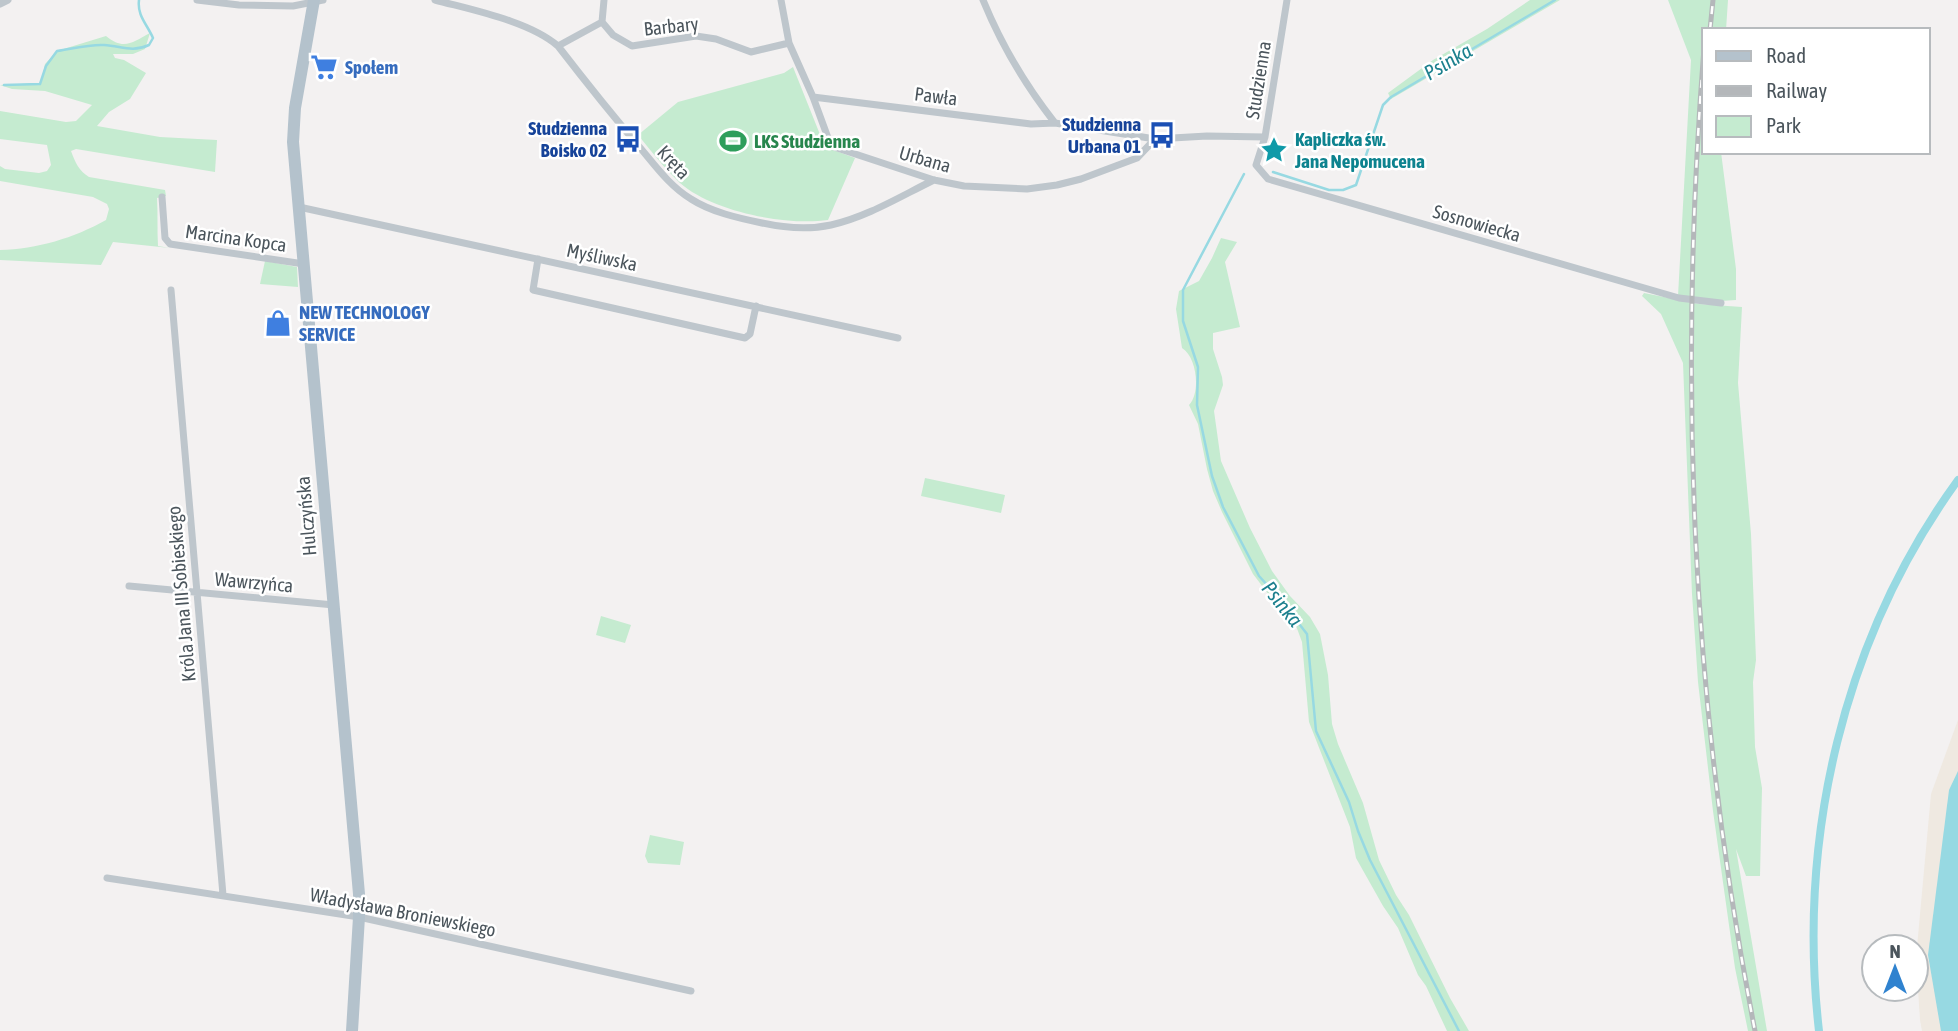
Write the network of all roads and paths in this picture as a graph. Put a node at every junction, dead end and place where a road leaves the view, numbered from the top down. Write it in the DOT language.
graph roads {
  1 [pos="8,0"];
  2 [pos="197,0"];
  3 [pos="317,0"];
  4 [pos="435,0"];
  5 [pos="604,0"];
  6 [pos="781,0"];
  7 [pos="983,0"];
  8 [pos="1287,0"];
  9 [pos="0,4"];
  10 [pos="602,22"];
  11 [pos="789,43"];
  12 [pos="558,46"];
  13 [pos="813,97"];
  14 [pos="1055,123"];
  15 [pos="1265,137"];
  16 [pos="1155,139"];
  17 [pos="1256,165"];
  18 [pos="934,180"];
  19 [pos="162,197"];
  20 [pos="299,207"];
  21 [pos="538,258"];
  22 [pos="304,264"];
  23 [pos="171,290"];
  24 [pos="1721,303"];
  25 [pos="756,306"];
  26 [pos="898,338"];
  27 [pos="129,586"];
  28 [pos="197,592"];
  29 [pos="334,605"];
  30 [pos="107,878"];
  31 [pos="223,895"];
  32 [pos="359,917"];
  33 [pos="691,991"];
  34 [pos="352,1031"];
  1 -- 9 [label="street"];
  2 -- 3 [label="street"];
  3 -- 20 [label="main road, Hulczyńska"];
  4 -- 12 [label="street, Kręta"];
  5 -- 10 [label="street"];
  6 -- 11 [label="street, Urbana"];
  7 -- 14 [label="street"];
  8 -- 15 [label="street, Studzienna"];
  10 -- 11 [label="street, Barbary"];
  10 -- 12 [label="street"];
  11 -- 13 [label="street, Urbana"];
  12 -- 18 [label="street, Kręta"];
  13 -- 14 [label="street, Pawła"];
  13 -- 18 [label="street, Urbana"];
  14 -- 16 [label="street, Pawła"];
  15 -- 16 [label="street, Pawła"];
  15 -- 17 [label="street, Studzienna"];
  16 -- 18 [label="street, Urbana"];
  17 -- 24 [label="street, Sosnowiecka"];
  19 -- 22 [label="street, Marcina Kopca"];
  20 -- 21 [label="street, Myśliwska"];
  20 -- 22 [label="main road, Hulczyńska"];
  21 -- 25 [label="street, Myśliwska"];
  21 -- 25 [label="street"];
  22 -- 29 [label="main road, Hulczyńska"];
  23 -- 28 [label="street, Króla Jana III Sobieskiego"];
  25 -- 26 [label="street, Myśliwska"];
  27 -- 28 [label="street, Wawrzyńca"];
  28 -- 29 [label="street, Wawrzyńca"];
  28 -- 31 [label="street, Króla Jana III Sobieskiego"];
  29 -- 32 [label="main road, Hulczyńska"];
  30 -- 31 [label="street, Władysława Broniewskiego"];
  31 -- 32 [label="street, Władysława Broniewskiego"];
  32 -- 33 [label="street, Władysława Broniewskiego"];
  32 -- 34 [label="main road, Hulczyńska"];
}
